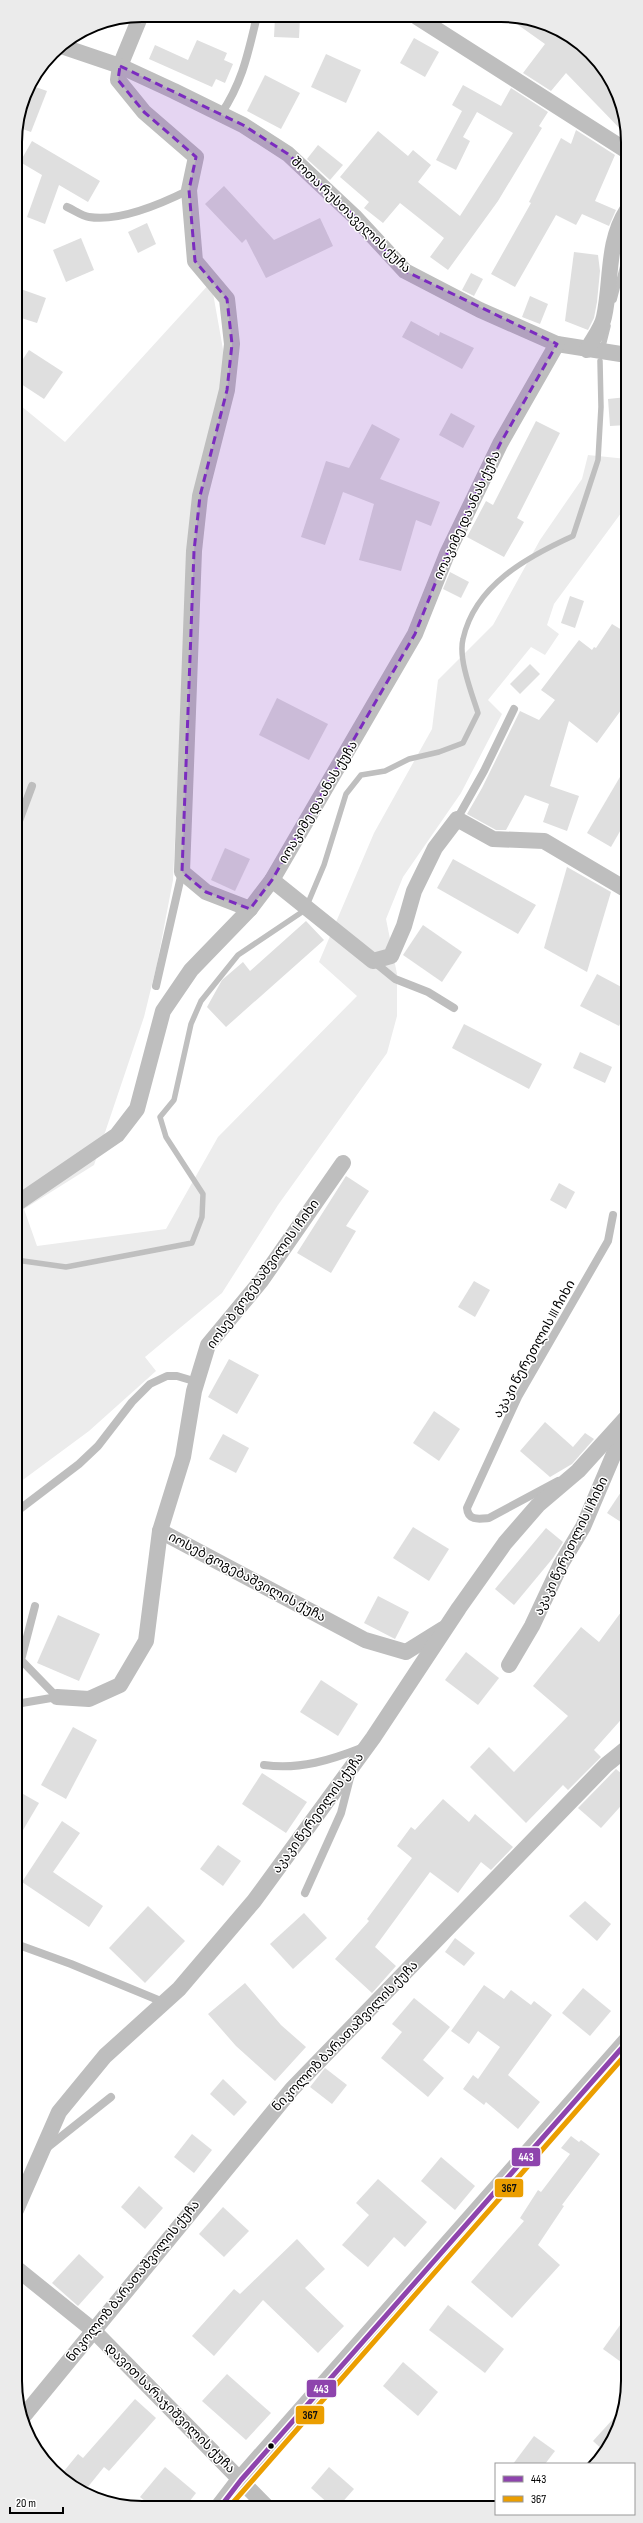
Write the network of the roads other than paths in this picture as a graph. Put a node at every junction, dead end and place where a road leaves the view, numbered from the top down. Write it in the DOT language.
graph roads {
  1 [pos="138,22"];
  2 [pos="256,22"];
  3 [pos="425,22"];
  4 [pos="68,48"];
  5 [pos="120,66"];
  6 [pos="221,114"];
  7 [pos="621,147"];
  8 [pos="189,190"];
  9 [pos="67,206"];
  10 [pos="621,222"];
  11 [pos="557,344"];
  12 [pos="587,350"];
  13 [pos="621,354"];
  14 [pos="514,709"];
  15 [pos="32,786"];
  16 [pos="22,813"];
  17 [pos="457,819"];
  18 [pos="182,872"];
  19 [pos="272,880"];
  20 [pos="621,886"];
  21 [pos="250,909"];
  22 [pos="373,961"];
  23 [pos="156,986"];
  24 [pos="454,1008"];
  25 [pos="343,1163"];
  26 [pos="22,1200"];
  27 [pos="613,1216"];
  28 [pos="197,1382"];
  29 [pos="621,1424"];
  30 [pos="621,1438"];
  31 [pos="578,1471"];
  32 [pos="22,1507"];
  33 [pos="160,1531"];
  34 [pos="35,1606"];
  35 [pos="447,1626"];
  36 [pos="22,1656"];
  37 [pos="22,1661"];
  38 [pos="509,1665"];
  39 [pos="57,1697"];
  40 [pos="22,1703"];
  41 [pos="368,1745"];
  42 [pos="621,1753"];
  43 [pos="264,1765"];
  44 [pos="352,1767"];
  45 [pos="305,1893"];
  46 [pos="22,1946"];
  47 [pos="163,2002"];
  48 [pos="621,2049"];
  49 [pos="111,2097"];
  50 [pos="41,2152"];
  51 [pos="22,2196"];
  52 [pos="22,2273"];
  53 [pos="93,2330"];
  54 [pos="26,2413"];
  55 [pos="241,2480"];
  56 [pos="225,2501"];
  57 [pos="261,2501"];
  1 -- 5 [label="street"];
  2 -- 6 [label="lane"];
  3 -- 7 [label="street"];
  4 -- 5 [label="street, შოთა რუსთაველის ქუჩა"];
  5 -- 6 [label="street, შოთა რუსთაველის ქუჩა"];
  5 -- 8 [label="street"];
  6 -- 11 [label="street, შოთა რუსთაველის ქუჩა"];
  8 -- 9 [label="lane"];
  8 -- 18 [label="street"];
  10 -- 12 [label="street"];
  11 -- 12 [label="street, შოთა რუსთაველის ქუჩა"];
  11 -- 19 [label="street, იოაკიმე და ანას ქუჩა"];
  12 -- 13 [label="street, შოთა რუსთაველის ქუჩა"];
  14 -- 17 [label="lane"];
  15 -- 16 [label="lane"];
  17 -- 20 [label="street"];
  17 -- 22 [label="street"];
  18 -- 21 [label="street"];
  18 -- 23 [label="lane"];
  19 -- 21 [label="street, იოაკიმე და ანას ქუჩა"];
  19 -- 22 [label="street"];
  21 -- 26 [label="street, იოაკიმე და ანას ქუჩა"];
  22 -- 24 [label="lane"];
  25 -- 28 [label="street, იოსებ გოგებაშვილის I ჩიხი"];
  27 -- 31 [label="lane, აკაკი წერეთლის III ჩიხი"];
  28 -- 32 [label="lane"];
  28 -- 33 [label="street, იოსებ გოგებაშვილის I ჩიხი"];
  29 -- 31 [label="street, აკაკი წერეთლის ქუჩა"];
  30 -- 38 [label="street, აკაკი წერეთლის II ჩიხი"];
  31 -- 35 [label="street, აკაკი წერეთლის ქუჩა"];
  33 -- 35 [label="street, იოსებ გოგებაშვილის ქუჩა"];
  33 -- 39 [label="street, იოსებ გოგებაშვილის ქუჩა"];
  34 -- 36 [label="lane"];
  35 -- 41 [label="street, აკაკი წერეთლის ქუჩა"];
  37 -- 39 [label="lane"];
  39 -- 40 [label="lane, იოსებ გოგებაშვილის ქუჩა"];
  41 -- 43 [label="lane"];
  41 -- 44 [label="street, აკაკი წერეთლის ქუჩა"];
  42 -- 53 [label="street, ნიკოლოზ ბარათაშვილის ქუჩა"];
  44 -- 45 [label="lane"];
  44 -- 47 [label="street, აკაკი წერეთლის ქუჩა"];
  46 -- 47 [label="lane"];
  47 -- 50 [label="street, აკაკი წერეთლის ქუჩა"];
  48 -- 55 [label="street"];
  49 -- 50 [label="lane"];
  50 -- 51 [label="street, აკაკი წერეთლის ქუჩა"];
  52 -- 53 [label="street, დავით სარაჯიშვილის ქუჩა"];
  53 -- 54 [label="street, ნიკოლოზ ბარათაშვილის ქუჩა"];
  53 -- 55 [label="street, დავით სარაჯიშვილის ქუჩა"];
  55 -- 56 [label="street"];
  55 -- 57 [label="street, დავით სარაჯიშვილის ქუჩა"];
}
